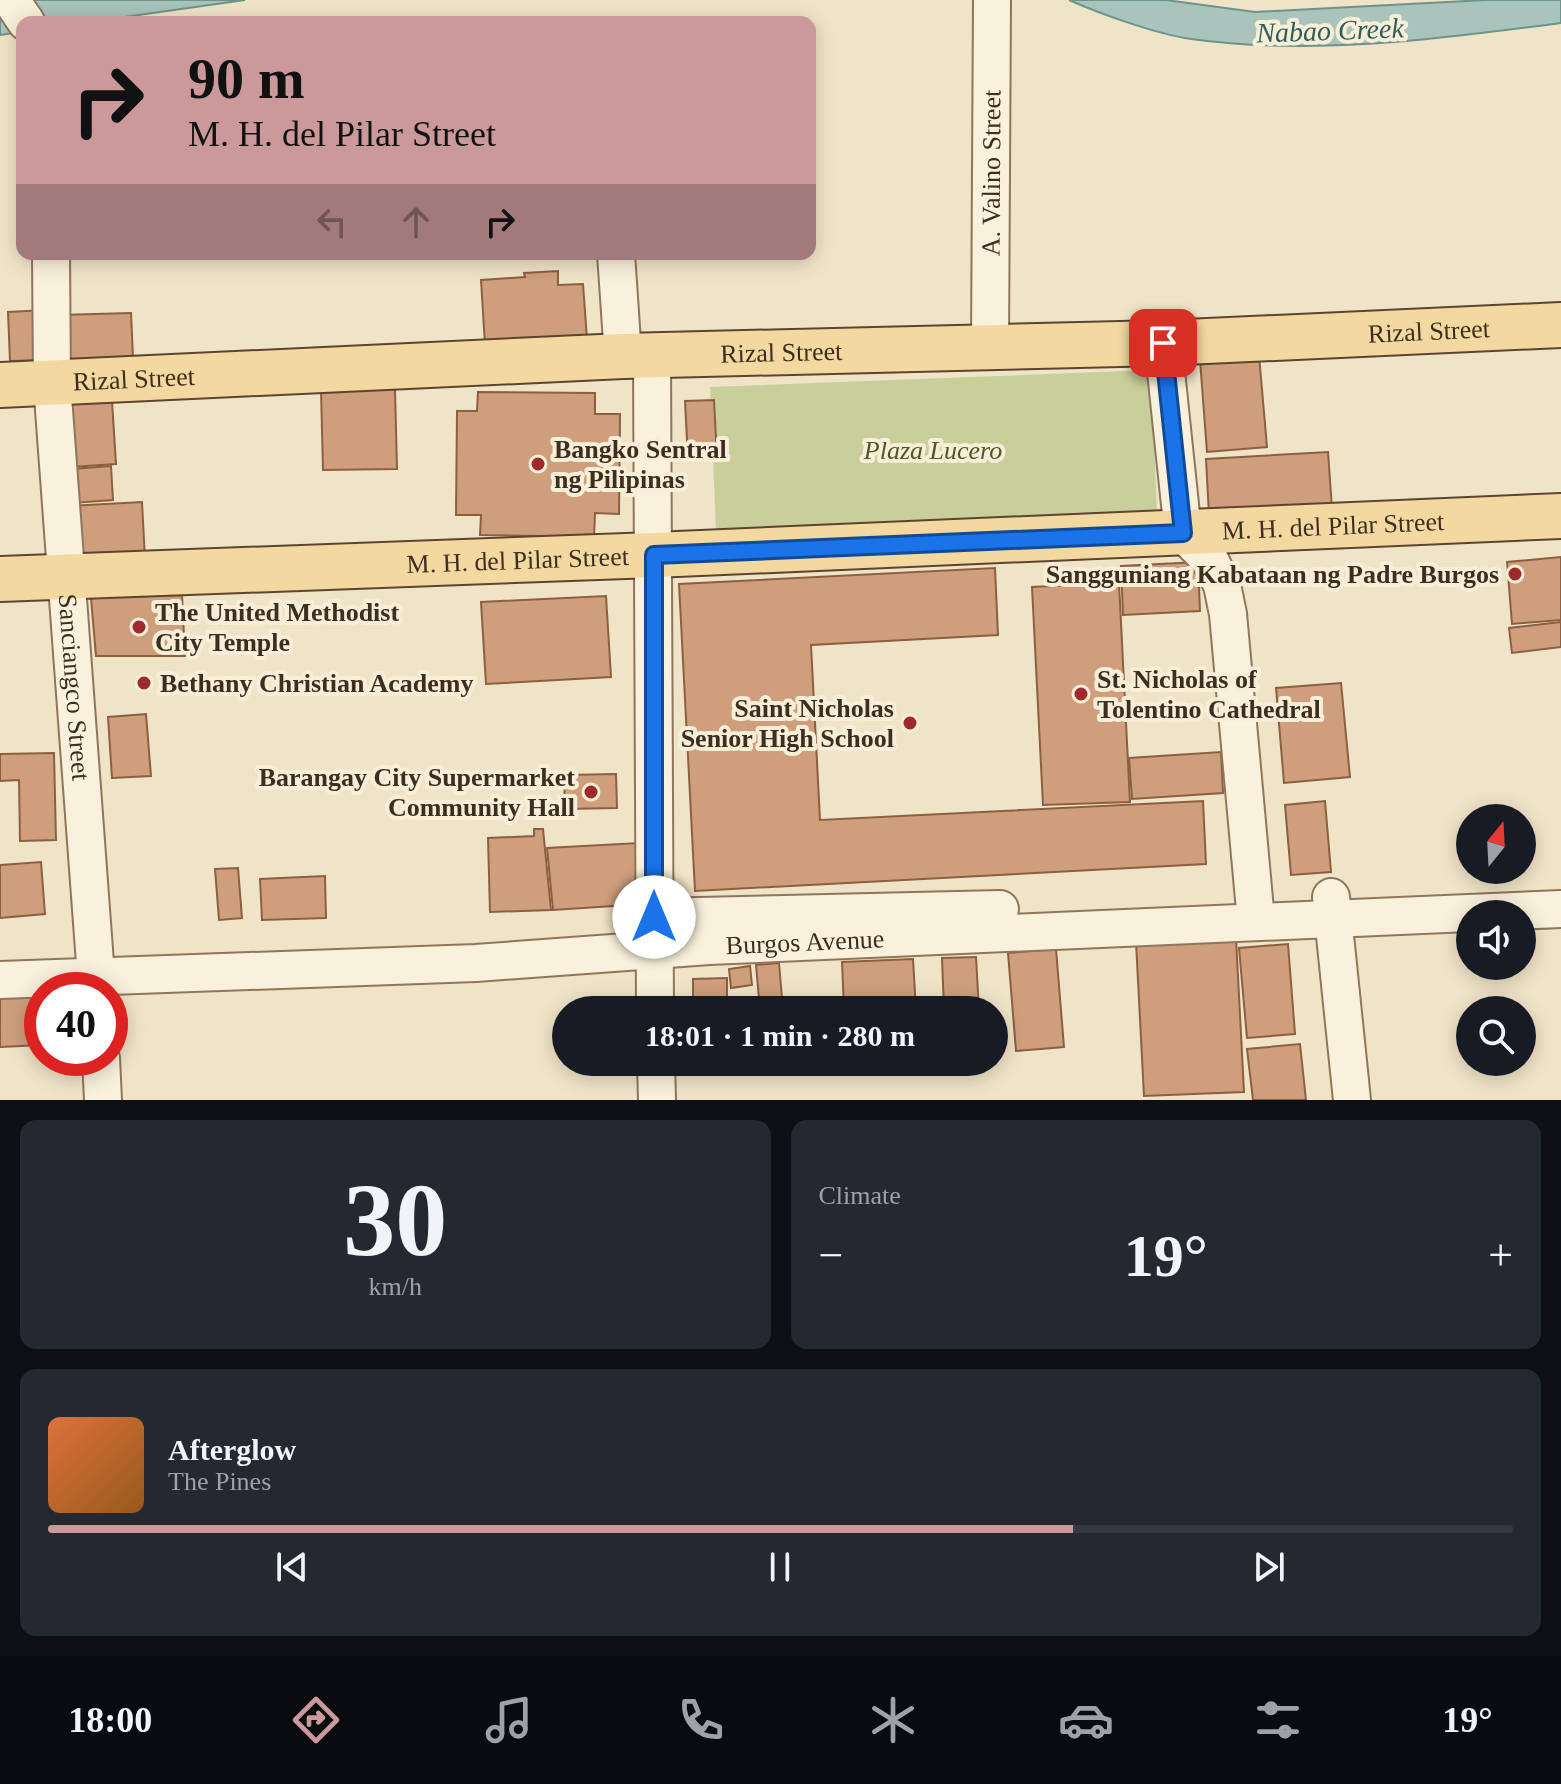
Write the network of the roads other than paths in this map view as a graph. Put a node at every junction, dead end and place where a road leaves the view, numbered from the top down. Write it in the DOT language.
graph roads {
  1 [pos="992,0"];
  2 [pos="51,260"];
  3 [pos="617,260"];
  4 [pos="1561,325"];
  5 [pos="1163,343"];
  6 [pos="990,347"];
  7 [pos="638,357"];
  8 [pos="52,383"];
  9 [pos="0,385"];
  10 [pos="1561,516"];
  11 [pos="1183,533"];
  12 [pos="654,555"];
  13 [pos="65,575"];
  14 [pos="0,579"];
  15 [pos="1561,885"];
  16 [pos="1332,908"];
  17 [pos="1561,909"];
  18 [pos="1255,912"];
  19 [pos="654,934"];
  20 [pos="95,972"];
  21 [pos="0,980"];
  22 [pos="24,981"];
  23 [pos="128,981"];
  24 [pos="655,996"];
  25 [pos="102,1076"];
  26 [pos="656,1076"];
  27 [pos="103,1100"];
  28 [pos="657,1100"];
  29 [pos="1352,1100"];
  1 -- 6 [label="street, A. Valino Street"];
  2 -- 8 [label="street, Sanciangco Street"];
  3 -- 7 [label="street"];
  4 -- 5 [label="main road, Rizal Street"];
  5 -- 6 [label="main road, Rizal Street"];
  5 -- 11 [label="street"];
  6 -- 7 [label="main road, Rizal Street"];
  7 -- 8 [label="main road, Rizal Street"];
  7 -- 12 [label="street"];
  8 -- 9 [label="main road, Rizal Street"];
  8 -- 13 [label="street, Sanciangco Street"];
  10 -- 11 [label="main road, M. H. del Pilar Street"];
  11 -- 12 [label="main road, M. H. del Pilar Street"];
  11 -- 18 [label="street"];
  12 -- 13 [label="main road, M. H. del Pilar Street"];
  12 -- 19 [label="street"];
  13 -- 14 [label="main road, M. H. del Pilar Street"];
  13 -- 20 [label="street, Sanciangco Street"];
  15 -- 16 [label="street, Burgos Avenue"];
  16 -- 17 [label="street, Burgos Avenue"];
  16 -- 18 [label="street, Burgos Avenue"];
  16 -- 29 [label="street"];
  18 -- 19 [label="street, Burgos Avenue"];
  19 -- 23 [label="street, Burgos Avenue"];
  19 -- 24 [label="street"];
  21 -- 22 [label="street, Burgos Avenue"];
  25 -- 27 [label="street"];
  26 -- 28 [label="street"];
}
